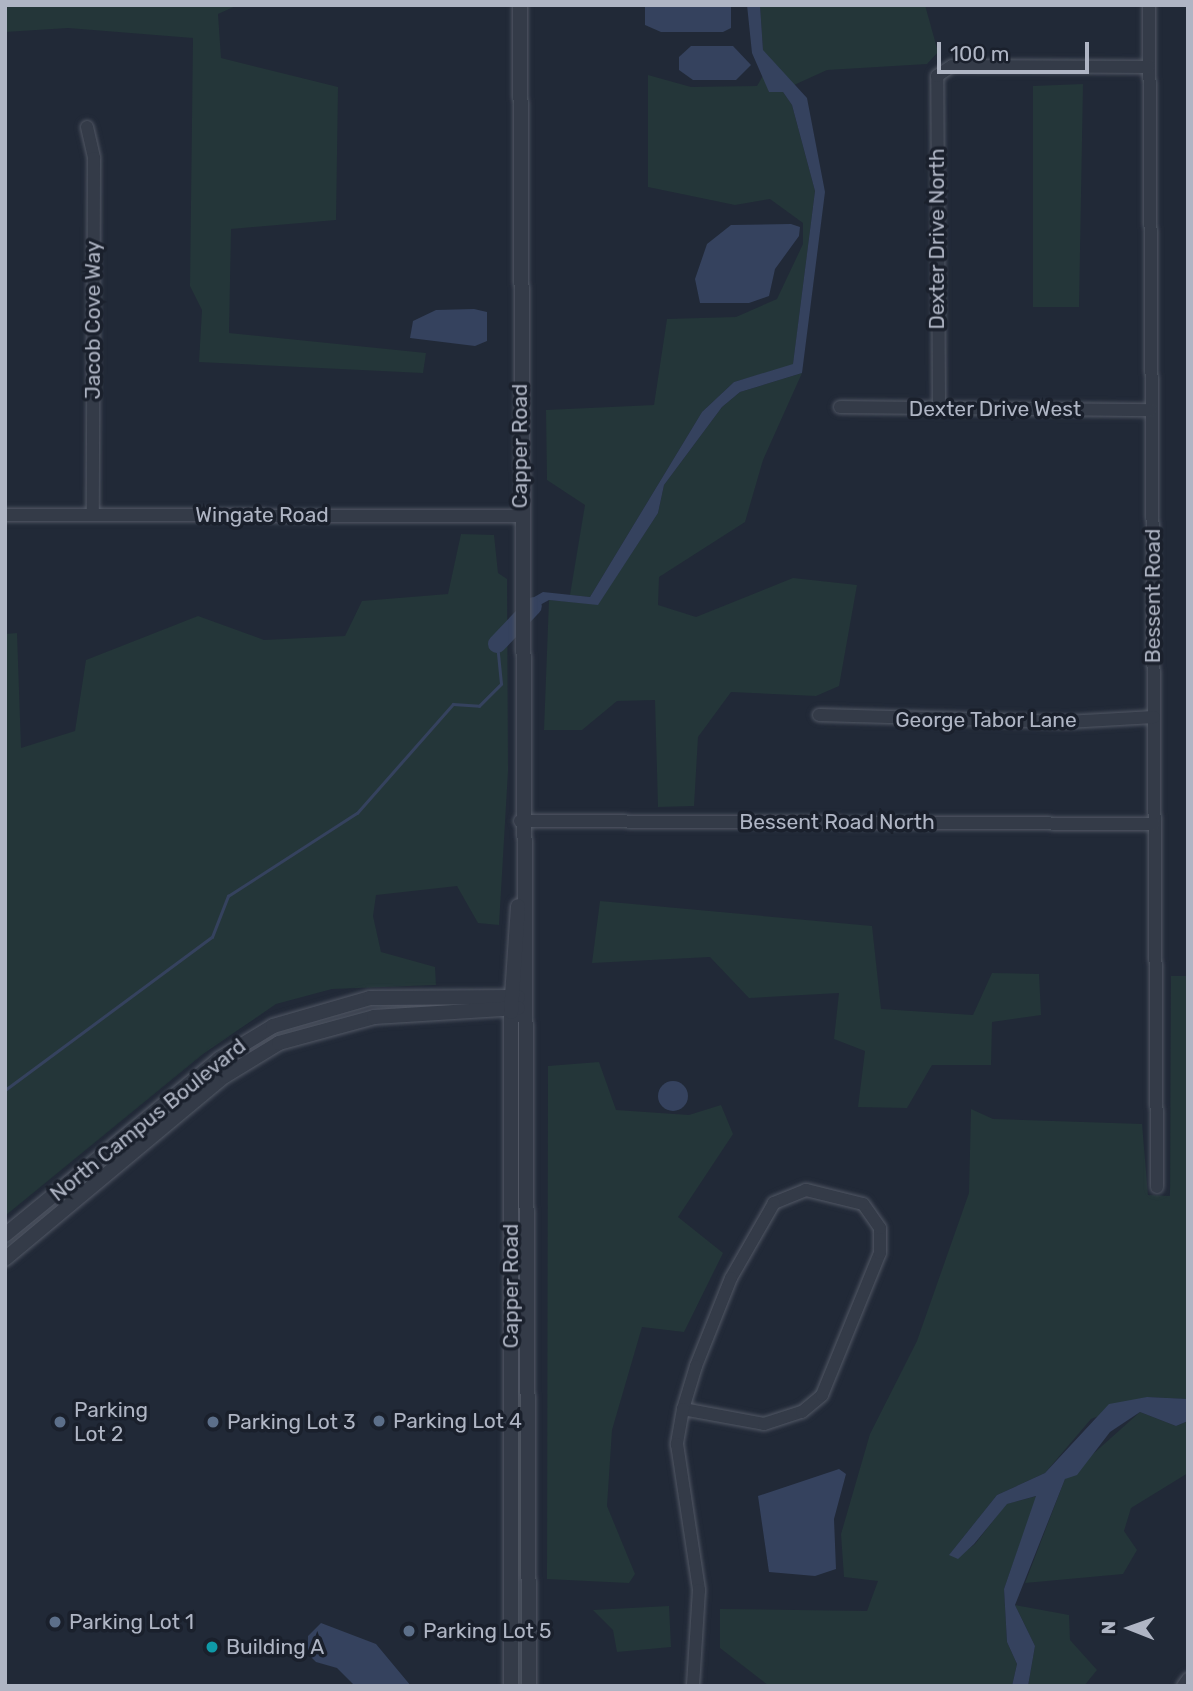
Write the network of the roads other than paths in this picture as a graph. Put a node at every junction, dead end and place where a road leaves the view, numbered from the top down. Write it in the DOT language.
graph roads {
  1 [pos="520,5"];
  2 [pos="1149,5"];
  3 [pos="1149,67"];
  4 [pos="87,127"];
  5 [pos="840,407"];
  6 [pos="939,409"];
  7 [pos="1151,410"];
  8 [pos="5,515"];
  9 [pos="93,515"];
  10 [pos="520,516"];
  11 [pos="819,715"];
  12 [pos="1154,717"];
  13 [pos="520,821"];
  14 [pos="1154,824"];
  15 [pos="520,887"];
  16 [pos="511,995"];
  17 [pos="529,1002"];
  18 [pos="511,1012"];
  19 [pos="297,1017"];
  20 [pos="301,1034"];
  21 [pos="112,1146"];
  22 [pos="125,1160"];
  23 [pos="1157,1187"];
  24 [pos="5,1236"];
  25 [pos="5,1259"];
  26 [pos="683,1409"];
  27 [pos="1188,1679"];
  28 [pos="511,1686"];
  29 [pos="529,1686"];
  30 [pos="693,1686"];
  31 [pos="1183,1686"];
  1 -- 10 [label="street, Capper Road"];
  2 -- 3 [label="street, Bessent Road"];
  3 -- 6 [label="street, Dexter Drive North"];
  3 -- 7 [label="street, Bessent Road"];
  4 -- 9 [label="street, Jacob Cove Way"];
  5 -- 6 [label="street, Dexter Drive West"];
  6 -- 7 [label="street, Dexter Drive West"];
  7 -- 12 [label="street, Bessent Road"];
  8 -- 9 [label="street, Wingate Road"];
  9 -- 10 [label="street, Wingate Road"];
  10 -- 13 [label="street, Capper Road"];
  11 -- 12 [label="street, George Tabor Lane"];
  12 -- 14 [label="street, Bessent Road"];
  13 -- 14 [label="street, Bessent Road North"];
  13 -- 15 [label="street, Capper Road"];
  14 -- 23 [label="street, Bessent Road"];
  15 -- 16 [label="street, Capper Road"];
  15 -- 17 [label="street, Capper Road"];
  16 -- 17 [label="street, North Campus Boulevard"];
  16 -- 18 [label="street, Capper Road"];
  16 -- 19 [label="street, North Campus Boulevard"];
  17 -- 18 [label="street, North Campus Boulevard"];
  17 -- 29 [label="street, Capper Road"];
  18 -- 20 [label="street, North Campus Boulevard"];
  18 -- 28 [label="street, Capper Road"];
  19 -- 20 [label="street"];
  19 -- 21 [label="street, North Campus Boulevard"];
  20 -- 22 [label="street, North Campus Boulevard"];
  21 -- 22 [label="street"];
  21 -- 24 [label="street, North Campus Boulevard"];
  22 -- 25 [label="street, North Campus Boulevard"];
  26 -- 26 [label="street"];
  26 -- 30 [label="street"];
  27 -- 31 [label="street"];
}
